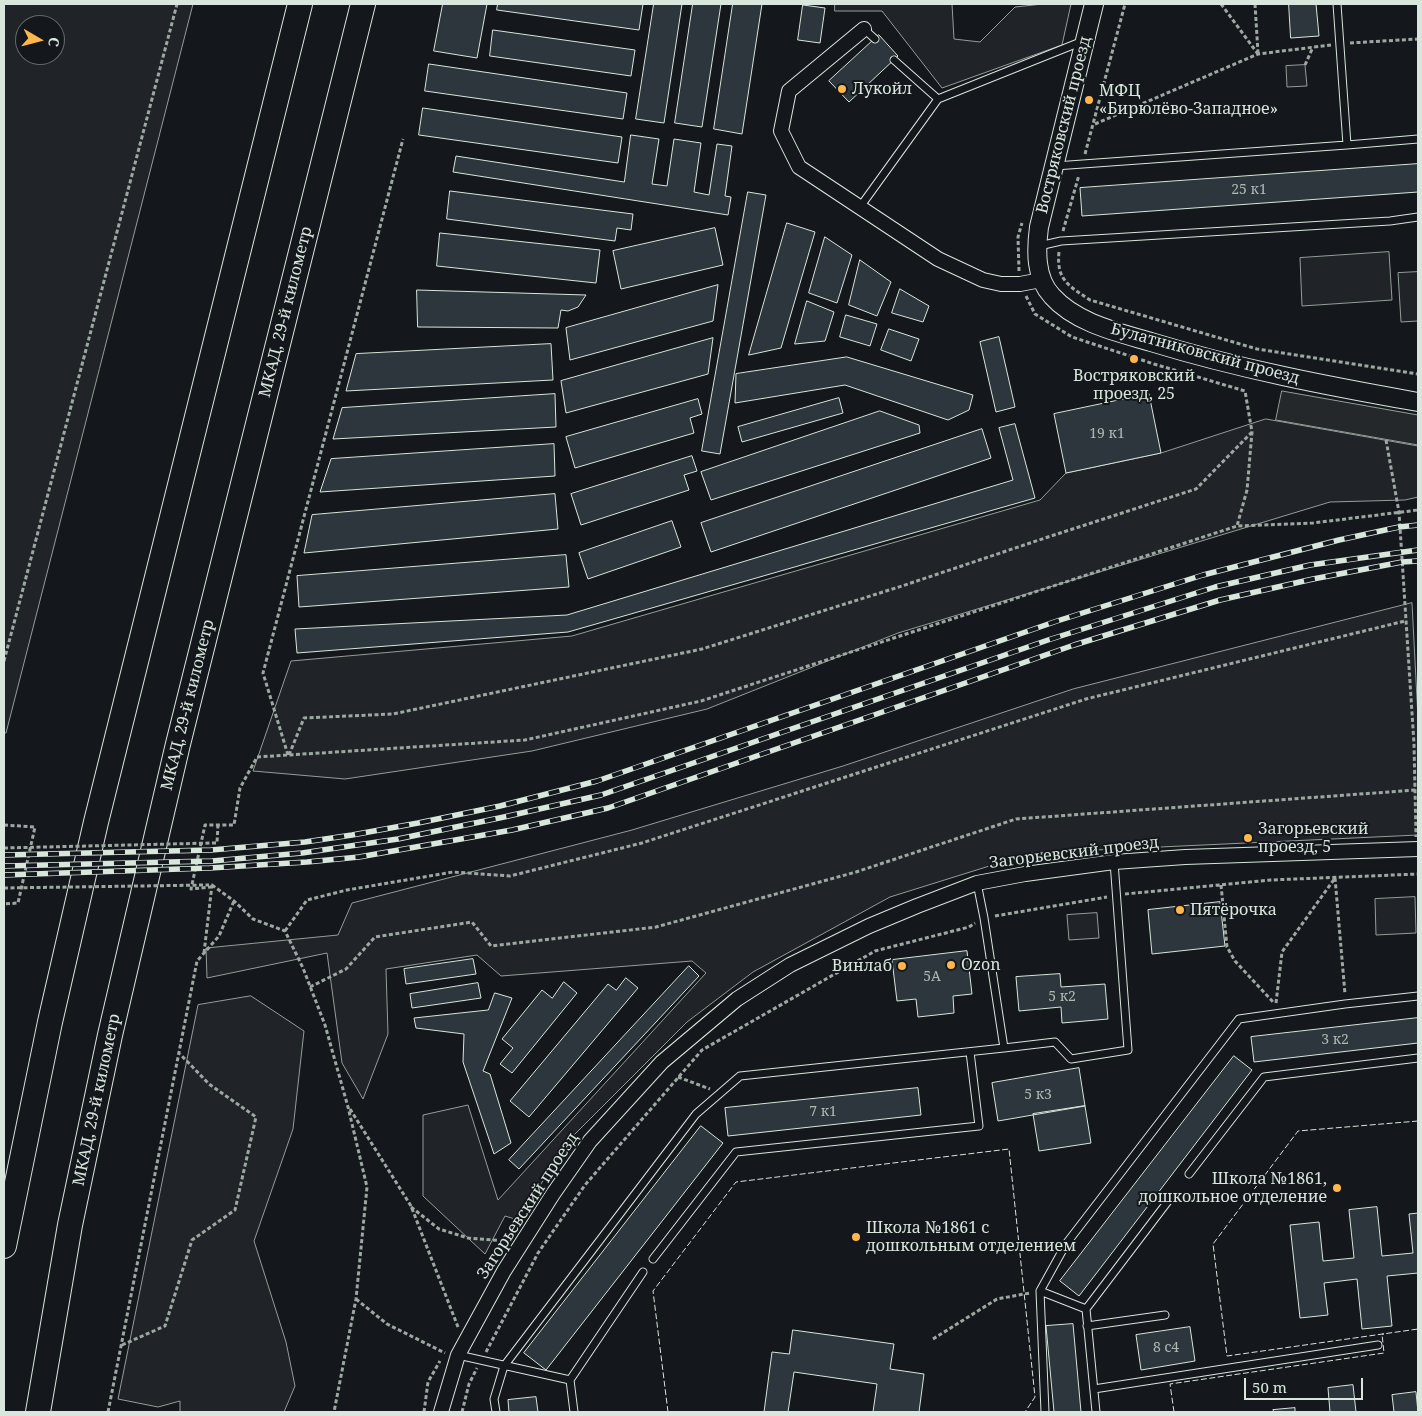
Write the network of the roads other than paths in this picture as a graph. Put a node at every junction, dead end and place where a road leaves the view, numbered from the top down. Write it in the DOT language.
graph roads {
  1 [pos="300,4"];
  2 [pos="363,4"];
  3 [pos="1094,4"];
  4 [pos="1337,4"];
  5 [pos="864,29"];
  6 [pos="875,39"];
  7 [pos="1085,40"];
  8 [pos="894,60"];
  9 [pos="938,98"];
  10 [pos="1418,140"];
  11 [pos="1348,145"];
  12 [pos="1053,166"];
  13 [pos="860,207"];
  14 [pos="1418,217"];
  15 [pos="1036,247"];
  16 [pos="1042,280"];
  17 [pos="1418,402"];
  18 [pos="1418,841"];
  19 [pos="1114,862"];
  20 [pos="977,883"];
  21 [pos="1418,996"];
  22 [pos="1004,1048"];
  23 [pos="970,1052"];
  24 [pos="1418,1058"];
  25 [pos="1189,1174"];
  26 [pos="1172,1196"];
  27 [pos="4,1246"];
  28 [pos="654,1260"];
  29 [pos="643,1272"];
  30 [pos="1040,1291"];
  31 [pos="1086,1309"];
  32 [pos="1165,1315"];
  33 [pos="1088,1326"];
  34 [pos="1378,1345"];
  35 [pos="451,1351"];
  36 [pos="504,1366"];
  37 [pos="570,1380"];
  38 [pos="1094,1389"];
  39 [pos="38,1412"];
  40 [pos="441,1412"];
  41 [pos="496,1412"];
  42 [pos="574,1412"];
  43 [pos="1045,1412"];
  44 [pos="1096,1412"];
  1 -- 27 [label="highway"];
  2 -- 39 [label="highway, МКАД, 29-й километр"];
  3 -- 7 [label="street, Востряковский проезд"];
  4 -- 11 [label="lane"];
  5 -- 6 [label="lane"];
  5 -- 13 [label="street"];
  7 -- 9 [label="lane"];
  7 -- 12 [label="street, Востряковский проезд"];
  8 -- 9 [label="lane"];
  9 -- 13 [label="lane"];
  10 -- 11 [label="lane"];
  11 -- 12 [label="lane"];
  12 -- 15 [label="street, Востряковский проезд"];
  13 -- 16 [label="street"];
  14 -- 15 [label="lane"];
  15 -- 16 [label="street, Булатниковский проезд"];
  16 -- 17 [label="street, Булатниковский проезд"];
  18 -- 19 [label="street, Загорьевский проезд"];
  19 -- 20 [label="street, Загорьевский проезд"];
  19 -- 22 [label="lane"];
  20 -- 22 [label="lane"];
  20 -- 35 [label="street, Загорьевский проезд"];
  21 -- 30 [label="lane"];
  22 -- 23 [label="lane"];
  23 -- 28 [label="lane"];
  23 -- 36 [label="lane"];
  24 -- 25 [label="lane"];
  26 -- 31 [label="lane"];
  29 -- 37 [label="lane"];
  30 -- 31 [label="lane"];
  30 -- 43 [label="lane"];
  31 -- 33 [label="lane"];
  32 -- 33 [label="lane"];
  33 -- 38 [label="lane"];
  34 -- 38 [label="lane"];
  35 -- 36 [label="lane"];
  35 -- 40 [label="street, Загорьевский проезд"];
  36 -- 37 [label="lane"];
  36 -- 41 [label="lane"];
  37 -- 42 [label="lane"];
  38 -- 44 [label="lane"];
}
